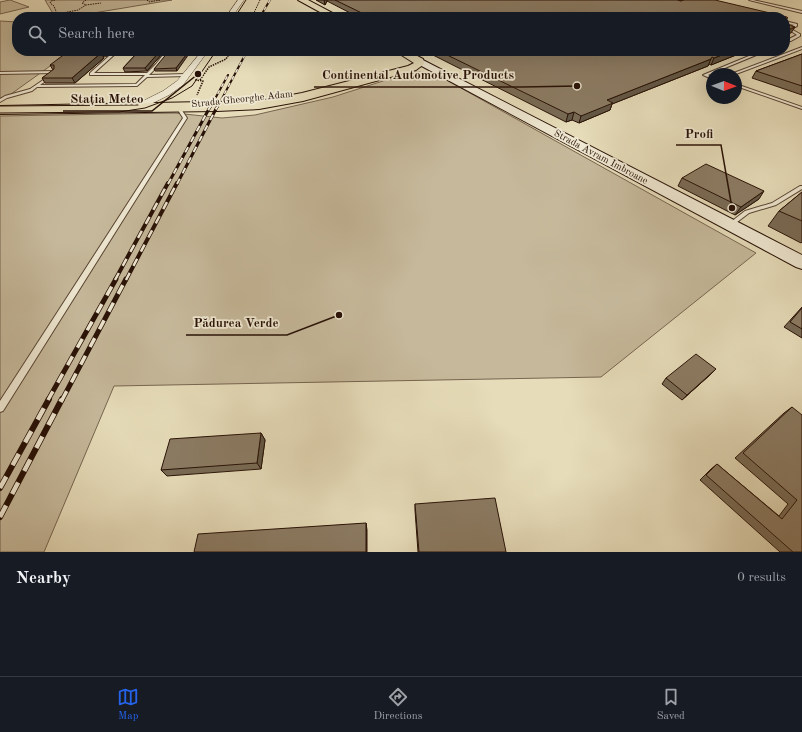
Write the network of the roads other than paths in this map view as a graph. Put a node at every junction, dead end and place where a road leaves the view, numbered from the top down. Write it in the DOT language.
graph roads {
  1 [pos="241,0"];
  2 [pos="302,0"];
  3 [pos="750,0"];
  4 [pos="233,12"];
  5 [pos="326,12"];
  6 [pos="802,12"];
  7 [pos="790,23"];
  8 [pos="790,29"];
  9 [pos="790,30"];
  10 [pos="801,36"];
  11 [pos="790,40"];
  12 [pos="802,48"];
  13 [pos="790,53"];
  14 [pos="111,56"];
  15 [pos="164,56"];
  16 [pos="201,56"];
  17 [pos="410,56"];
  18 [pos="752,56"];
  19 [pos="781,56"];
  20 [pos="416,59"];
  21 [pos="722,68"];
  22 [pos="402,70"];
  23 [pos="742,71"];
  24 [pos="0,73"];
  25 [pos="444,74"];
  26 [pos="148,75"];
  27 [pos="186,77"];
  28 [pos="36,86"];
  29 [pos="742,87"];
  30 [pos="0,101"];
  31 [pos="161,107"];
  32 [pos="178,107"];
  33 [pos="136,108"];
  34 [pos="802,108"];
  35 [pos="0,110"];
  36 [pos="802,187"];
  37 [pos="729,225"];
  38 [pos="802,263"];
  39 [pos="0,408"];
  1 -- 4 [label="street"];
  2 -- 5 [label="main road"];
  3 -- 6 [label="lane"];
  7 -- 8 [label="lane"];
  9 -- 10 [label="lane"];
  10 -- 11 [label="lane"];
  12 -- 13 [label="lane"];
  14 -- 26 [label="lane"];
  15 -- 26 [label="lane"];
  16 -- 27 [label="street, Strada Gheorghe Adam"];
  17 -- 20 [label="main road, Strada Avram Imbroane"];
  18 -- 21 [label="lane"];
  19 -- 23 [label="lane"];
  20 -- 22 [label="main road, Strada Gheorghe Adam"];
  20 -- 25 [label="main road, Strada Avram Imbroane"];
  20 -- 31 [label="main road, Strada Gheorghe Adam"];
  22 -- 25 [label="main road"];
  22 -- 32 [label="main road, Strada Gheorghe Adam"];
  24 -- 28 [label="lane"];
  25 -- 37 [label="main road, Strada Avram Imbroane"];
  26 -- 27 [label="lane"];
  26 -- 28 [label="lane"];
  27 -- 33 [label="street, Strada Gheorghe Adam"];
  28 -- 30 [label="lane"];
  29 -- 34 [label="lane"];
  31 -- 32 [label="main road, Strada Gheorghe Adam"];
  31 -- 33 [label="main road, Strada Gheorghe Adam"];
  32 -- 39 [label="lane"];
  33 -- 35 [label="main road, Strada Gheorghe Adam"];
  36 -- 37 [label="lane"];
  37 -- 38 [label="main road, Strada Avram Imbroane"];
}
